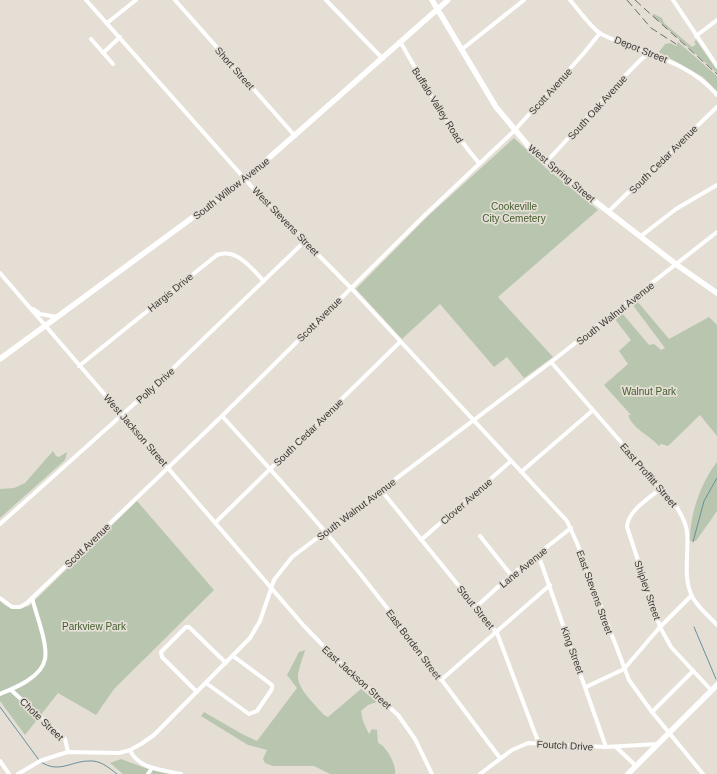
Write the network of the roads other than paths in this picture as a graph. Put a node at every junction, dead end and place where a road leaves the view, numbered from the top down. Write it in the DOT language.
graph roads {
  1 [pos="86,0"];
  2 [pos="136,0"];
  3 [pos="175,0"];
  4 [pos="326,0"];
  5 [pos="432,0"];
  6 [pos="448,0"];
  7 [pos="524,0"];
  8 [pos="570,0"];
  9 [pos="673,0"];
  10 [pos="438,10"];
  11 [pos="717,20"];
  12 [pos="107,23"];
  13 [pos="600,33"];
  14 [pos="696,36"];
  15 [pos="120,37"];
  16 [pos="91,39"];
  17 [pos="401,43"];
  18 [pos="461,50"];
  19 [pos="103,52"];
  20 [pos="649,52"];
  21 [pos="383,59"];
  22 [pos="113,64"];
  23 [pos="717,66"];
  24 [pos="717,94"];
  25 [pos="717,107"];
  26 [pos="514,131"];
  27 [pos="295,136"];
  28 [pos="546,162"];
  29 [pos="479,163"];
  30 [pos="245,179"];
  31 [pos="717,185"];
  32 [pos="609,211"];
  33 [pos="717,232"];
  34 [pos="641,236"];
  35 [pos="305,241"];
  36 [pos="677,265"];
  37 [pos="0,273"];
  38 [pos="264,281"];
  39 [pos="351,288"];
  40 [pos="717,293"];
  41 [pos="28,306"];
  42 [pos="57,317"];
  43 [pos="45,326"];
  44 [pos="400,342"];
  45 [pos="0,359"];
  46 [pos="552,362"];
  47 [pos="79,366"];
  48 [pos="592,411"];
  49 [pos="122,414"];
  50 [pos="222,416"];
  51 [pos="473,421"];
  52 [pos="511,461"];
  53 [pos="167,467"];
  54 [pos="271,469"];
  55 [pos="521,472"];
  56 [pos="661,488"];
  57 [pos="381,490"];
  58 [pos="216,522"];
  59 [pos="0,524"];
  60 [pos="571,528"];
  61 [pos="326,532"];
  62 [pos="480,536"];
  63 [pos="421,540"];
  64 [pos="538,554"];
  65 [pos="512,575"];
  66 [pos="550,586"];
  67 [pos="271,588"];
  68 [pos="691,596"];
  69 [pos="0,598"];
  70 [pos="32,598"];
  71 [pos="476,607"];
  72 [pos="717,625"];
  73 [pos="660,627"];
  74 [pos="497,633"];
  75 [pos="233,656"];
  76 [pos="226,663"];
  77 [pos="624,669"];
  78 [pos="693,672"];
  79 [pos="441,680"];
  80 [pos="206,684"];
  81 [pos="717,684"];
  82 [pos="586,686"];
  83 [pos="11,690"];
  84 [pos="711,690"];
  85 [pos="197,692"];
  86 [pos="0,694"];
  87 [pos="652,712"];
  88 [pos="669,734"];
  89 [pos="539,744"];
  90 [pos="659,744"];
  91 [pos="606,747"];
  92 [pos="616,747"];
  93 [pos="130,750"];
  94 [pos="68,752"];
  95 [pos="500,758"];
  96 [pos="0,761"];
  97 [pos="636,766"];
  98 [pos="152,768"];
  99 [pos="9,774"];
  100 [pos="18,774"];
  101 [pos="148,774"];
  102 [pos="181,774"];
  103 [pos="432,774"];
  104 [pos="480,774"];
  105 [pos="628,774"];
  106 [pos="703,774"];
  1 -- 12 [label="street, West Stevens Street"];
  2 -- 12 [label="street"];
  3 -- 27 [label="street, Short Street"];
  4 -- 21 [label="street"];
  5 -- 10 [label="main road, West Spring Street"];
  6 -- 10 [label="main road, South Willow Avenue"];
  7 -- 18 [label="street"];
  8 -- 13 [label="street, Depot Street"];
  9 -- 14 [label="street"];
  10 -- 17 [label="main road, South Willow Avenue"];
  10 -- 18 [label="main road, West Spring Street"];
  11 -- 14 [label="street"];
  12 -- 15 [label="street, West Stevens Street"];
  13 -- 20 [label="street, Depot Street"];
  13 -- 26 [label="street, Scott Avenue"];
  14 -- 23 [label="street"];
  15 -- 19 [label="street"];
  15 -- 30 [label="street, West Stevens Street"];
  16 -- 19 [label="street"];
  17 -- 21 [label="main road, South Willow Avenue"];
  17 -- 29 [label="street, Buffalo Valley Road"];
  18 -- 26 [label="main road, West Spring Street"];
  19 -- 22 [label="street"];
  20 -- 24 [label="street, Depot Street"];
  20 -- 28 [label="street, South Oak Avenue"];
  21 -- 27 [label="main road, South Willow Avenue"];
  25 -- 32 [label="street, South Cedar Avenue"];
  26 -- 28 [label="main road, West Spring Street"];
  26 -- 29 [label="street, Scott Avenue"];
  27 -- 30 [label="main road, South Willow Avenue"];
  28 -- 32 [label="main road, West Spring Street"];
  29 -- 39 [label="street, Scott Avenue"];
  30 -- 35 [label="street, West Stevens Street"];
  30 -- 42 [label="main road, South Willow Avenue"];
  31 -- 34 [label="street"];
  32 -- 34 [label="main road, West Spring Street"];
  33 -- 36 [label="street, South Walnut Avenue"];
  34 -- 36 [label="main road, West Spring Street"];
  35 -- 38 [label="street, Polly Drive"];
  35 -- 39 [label="street, West Stevens Street"];
  36 -- 40 [label="main road, West Spring Street"];
  36 -- 46 [label="street, South Walnut Avenue"];
  37 -- 41 [label="street, West Jackson Street"];
  38 -- 47 [label="street, Hargis Drive"];
  38 -- 49 [label="street, Polly Drive"];
  39 -- 44 [label="street, West Stevens Street"];
  39 -- 50 [label="street, Scott Avenue"];
  41 -- 42 [label="street"];
  41 -- 43 [label="street, West Jackson Street"];
  42 -- 43 [label="main road, South Willow Avenue"];
  43 -- 45 [label="main road, South Willow Avenue"];
  43 -- 47 [label="street, West Jackson Street"];
  44 -- 51 [label="street, West Stevens Street"];
  44 -- 54 [label="street, South Cedar Avenue"];
  46 -- 48 [label="street, East Proffitt Street"];
  46 -- 51 [label="street, South Walnut Avenue"];
  47 -- 49 [label="street, West Jackson Street"];
  48 -- 55 [label="street"];
  48 -- 56 [label="street, East Proffitt Street"];
  49 -- 53 [label="street, West Jackson Street"];
  49 -- 59 [label="street, Polly Drive"];
  50 -- 53 [label="street, Scott Avenue"];
  50 -- 54 [label="street, East Borden Street"];
  51 -- 52 [label="street, East Stevens Street"];
  51 -- 57 [label="street, South Walnut Avenue"];
  52 -- 55 [label="street, East Stevens Street"];
  52 -- 63 [label="street, Clover Avenue"];
  53 -- 58 [label="street, West Jackson Street"];
  53 -- 70 [label="street, Scott Avenue"];
  54 -- 58 [label="street, South Cedar Avenue"];
  54 -- 61 [label="street, East Borden Street"];
  55 -- 60 [label="street, East Stevens Street"];
  56 -- 68 [label="street, East Proffitt Street"];
  56 -- 73 [label="street, Shipley Street"];
  57 -- 61 [label="street, South Walnut Avenue"];
  57 -- 63 [label="street, Stout Street"];
  58 -- 67 [label="street, West Jackson Street"];
  60 -- 64 [label="street, Lane Avenue"];
  60 -- 77 [label="street, East Stevens Street"];
  61 -- 67 [label="street, South Walnut Avenue"];
  61 -- 79 [label="street, East Borden Street"];
  62 -- 65 [label="street"];
  63 -- 71 [label="street, Stout Street"];
  64 -- 65 [label="street, Lane Avenue"];
  64 -- 66 [label="street, King Street"];
  65 -- 71 [label="street, Lane Avenue"];
  66 -- 74 [label="street"];
  66 -- 82 [label="street, King Street"];
  67 -- 75 [label="street, South Walnut Avenue"];
  67 -- 103 [label="street, East Jackson Street"];
  68 -- 72 [label="street"];
  68 -- 73 [label="street"];
  69 -- 70 [label="street"];
  70 -- 83 [label="street"];
  71 -- 74 [label="street, Stout Street"];
  73 -- 77 [label="street"];
  73 -- 78 [label="street, Shipley Street"];
  74 -- 79 [label="street"];
  74 -- 89 [label="street, Stout Street"];
  75 -- 76 [label="street, South Walnut Avenue"];
  75 -- 80 [label="street"];
  76 -- 80 [label="street, South Walnut Avenue"];
  76 -- 85 [label="street"];
  77 -- 82 [label="street"];
  77 -- 87 [label="street, East Stevens Street"];
  78 -- 84 [label="street, Shipley Street"];
  78 -- 87 [label="street"];
  79 -- 95 [label="street, East Borden Street"];
  80 -- 85 [label="street, South Walnut Avenue"];
  81 -- 84 [label="main road"];
  82 -- 91 [label="street, King Street"];
  83 -- 86 [label="street"];
  83 -- 94 [label="street, Chote Street"];
  84 -- 88 [label="main road"];
  85 -- 93 [label="street, South Walnut Avenue"];
  87 -- 88 [label="street, East Stevens Street"];
  88 -- 90 [label="main road"];
  88 -- 106 [label="street, East Stevens Street"];
  89 -- 91 [label="street, Foutch Drive"];
  89 -- 95 [label="street, Foutch Drive"];
  90 -- 92 [label="street, Foutch Drive"];
  90 -- 97 [label="main road"];
  91 -- 92 [label="street, Foutch Drive"];
  92 -- 97 [label="street"];
  93 -- 94 [label="street, South Walnut Avenue"];
  93 -- 98 [label="street"];
  94 -- 100 [label="street, South Walnut Avenue"];
  95 -- 104 [label="street, Foutch Drive"];
  96 -- 99 [label="street"];
  97 -- 105 [label="main road"];
  98 -- 101 [label="street"];
  98 -- 102 [label="street"];
}
